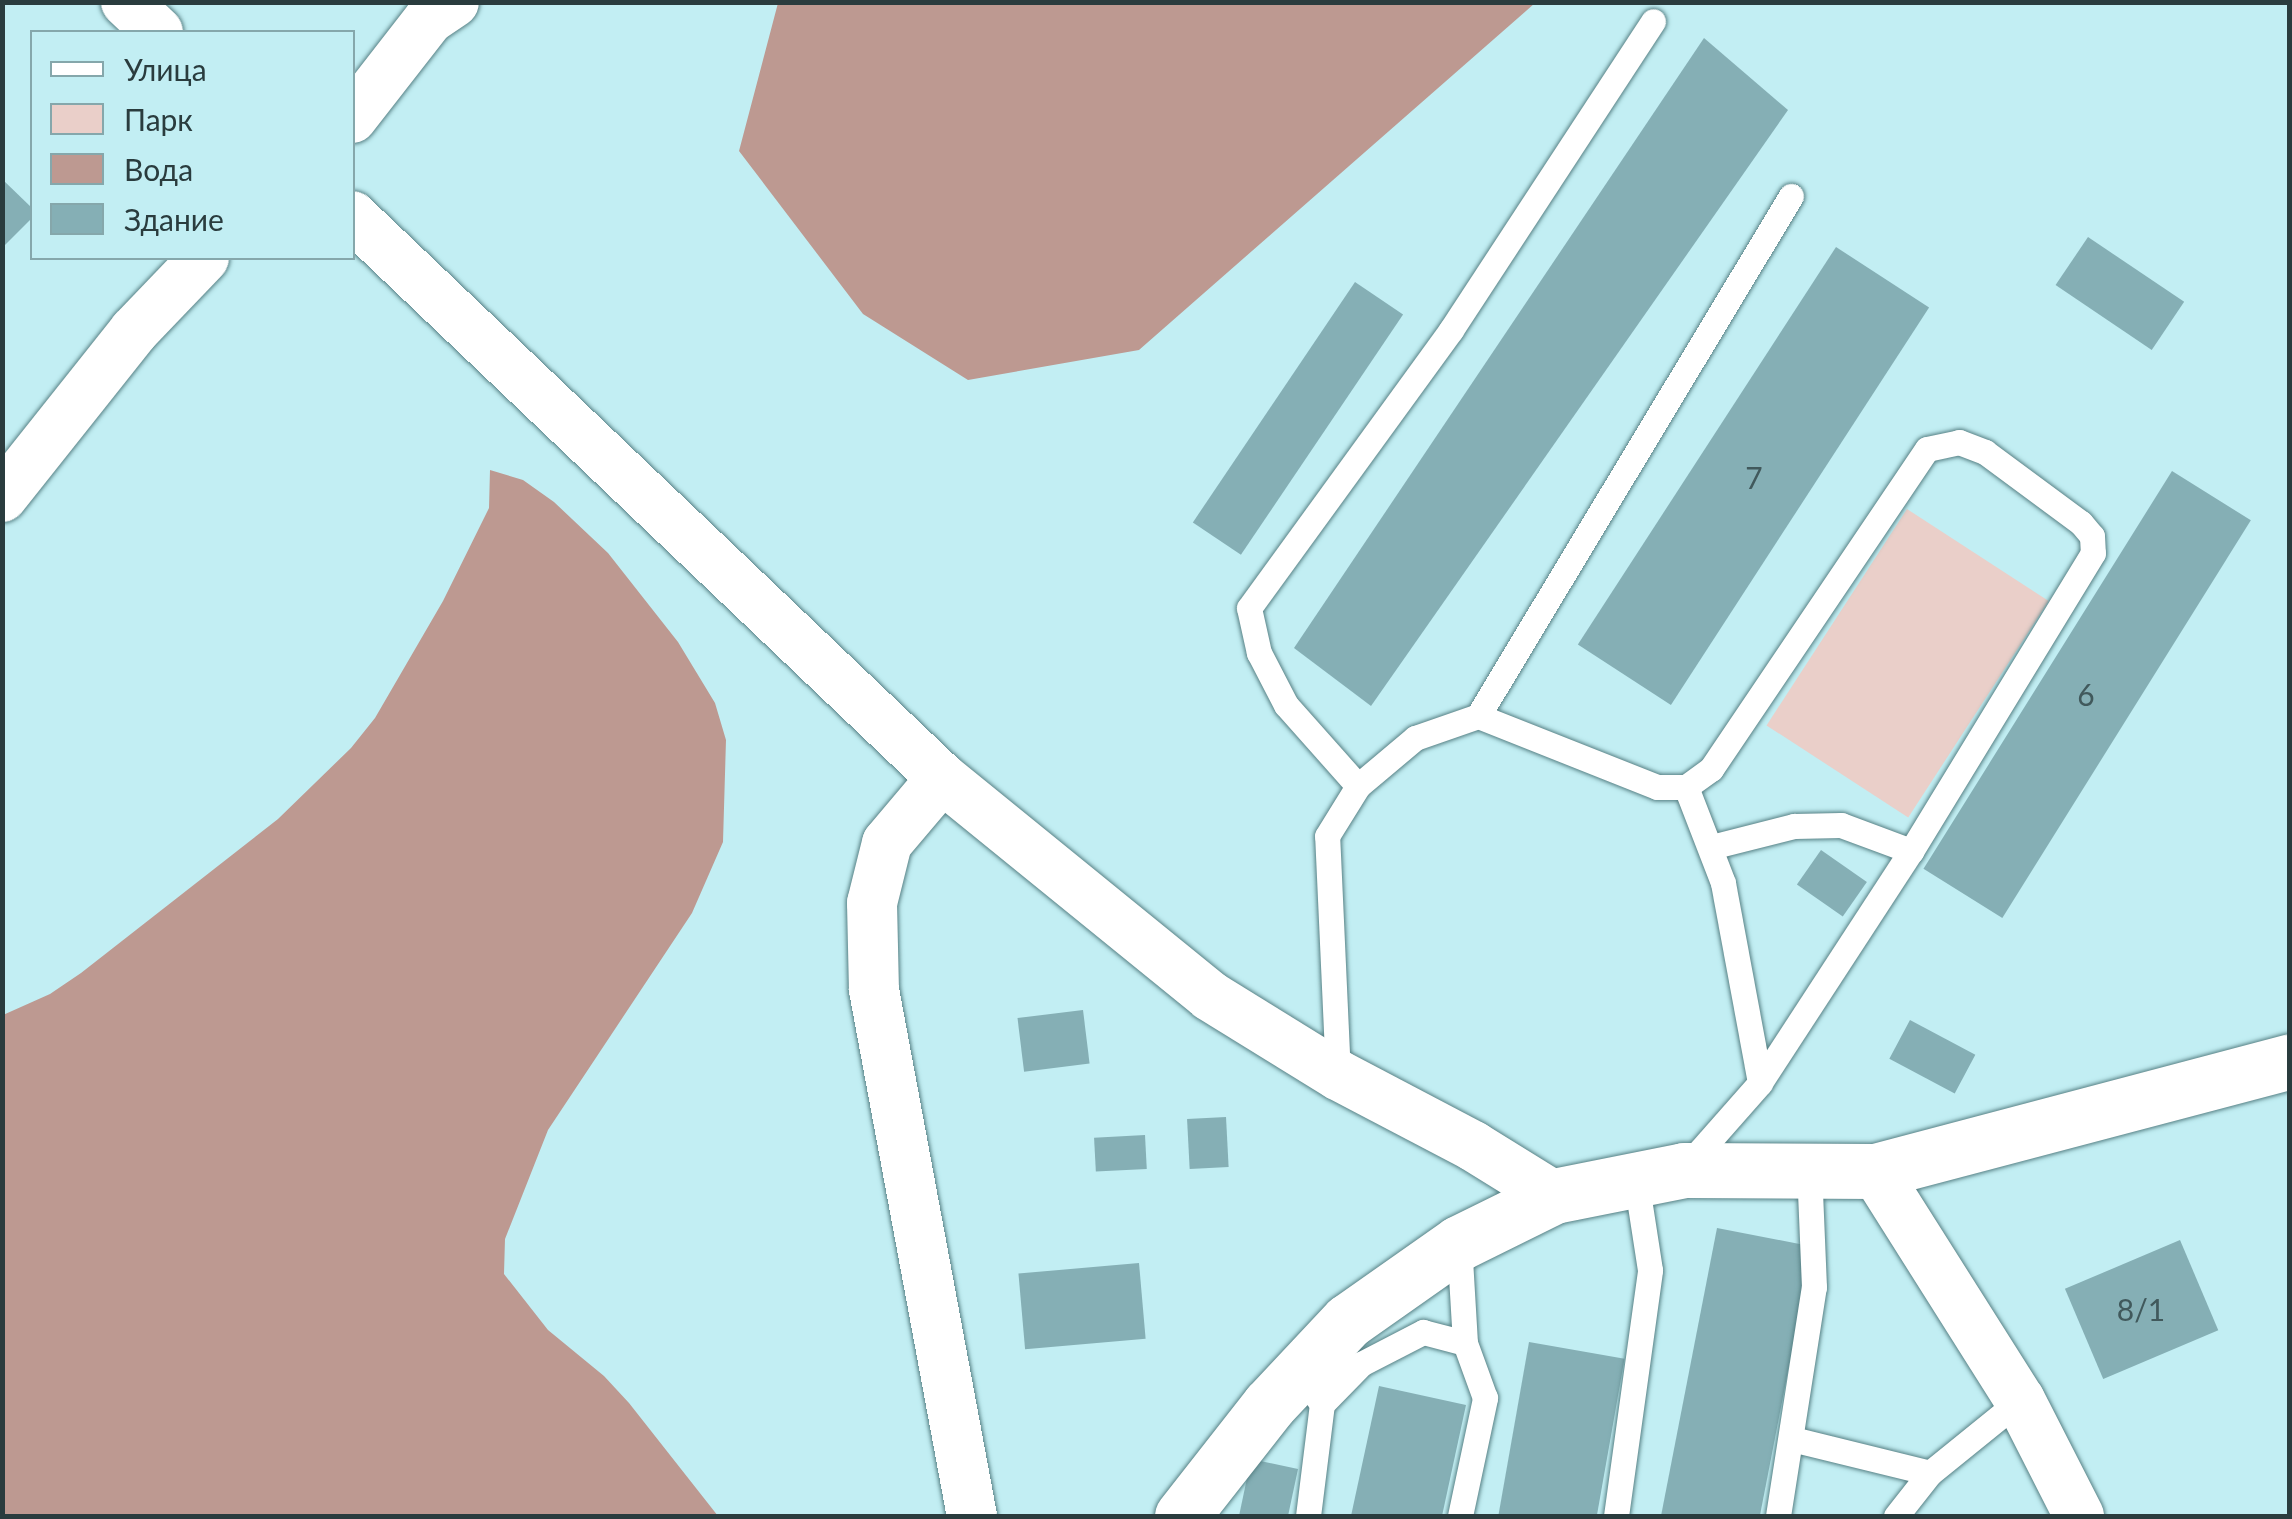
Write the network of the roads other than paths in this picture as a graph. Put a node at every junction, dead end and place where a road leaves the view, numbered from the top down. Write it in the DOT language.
graph roads {
  1 [pos="434,8"];
  2 [pos="1653,21"];
  3 [pos="355,114"];
  4 [pos="1792,196"];
  5 [pos="355,219"];
  6 [pos="202,260"];
  7 [pos="2,497"];
  8 [pos="1478,716"];
  9 [pos="942,778"];
  10 [pos="1358,786"];
  11 [pos="1686,787"];
  12 [pos="1710,847"];
  13 [pos="1911,850"];
  14 [pos="2290,1061"];
  15 [pos="1338,1075"];
  16 [pos="1760,1083"];
  17 [pos="1808,1170"];
  18 [pos="1875,1171"];
  19 [pos="1660,1175"];
  20 [pos="1554,1196"];
  21 [pos="1458,1243"];
  22 [pos="1466,1343"];
  23 [pos="1311,1389"];
  24 [pos="2020,1400"];
  25 [pos="1792,1439"];
  26 [pos="1930,1473"];
  27 [pos="972,1516"];
  28 [pos="1182,1516"];
  29 [pos="1308,1516"];
  30 [pos="1460,1516"];
  31 [pos="1616,1516"];
  32 [pos="1778,1516"];
  33 [pos="1896,1516"];
  34 [pos="2079,1516"];
  1 -- 3 [label="street"];
  2 -- 10 [label="lane"];
  4 -- 8 [label="lane"];
  5 -- 9 [label="street"];
  6 -- 7 [label="street"];
  8 -- 10 [label="lane"];
  8 -- 11 [label="lane"];
  9 -- 15 [label="street"];
  9 -- 27 [label="street"];
  10 -- 15 [label="lane"];
  11 -- 12 [label="lane"];
  11 -- 13 [label="lane"];
  12 -- 13 [label="lane"];
  12 -- 16 [label="lane"];
  13 -- 16 [label="lane"];
  14 -- 18 [label="street"];
  15 -- 20 [label="street"];
  16 -- 19 [label="lane"];
  17 -- 18 [label="street"];
  17 -- 19 [label="street"];
  17 -- 25 [label="lane"];
  18 -- 24 [label="street"];
  19 -- 20 [label="street"];
  19 -- 31 [label="lane"];
  20 -- 21 [label="street"];
  21 -- 22 [label="lane"];
  21 -- 23 [label="street"];
  22 -- 23 [label="lane"];
  22 -- 30 [label="lane"];
  23 -- 28 [label="street"];
  23 -- 29 [label="lane"];
  24 -- 26 [label="lane"];
  24 -- 34 [label="street"];
  25 -- 26 [label="lane"];
  25 -- 32 [label="lane"];
  26 -- 33 [label="lane"];
}
